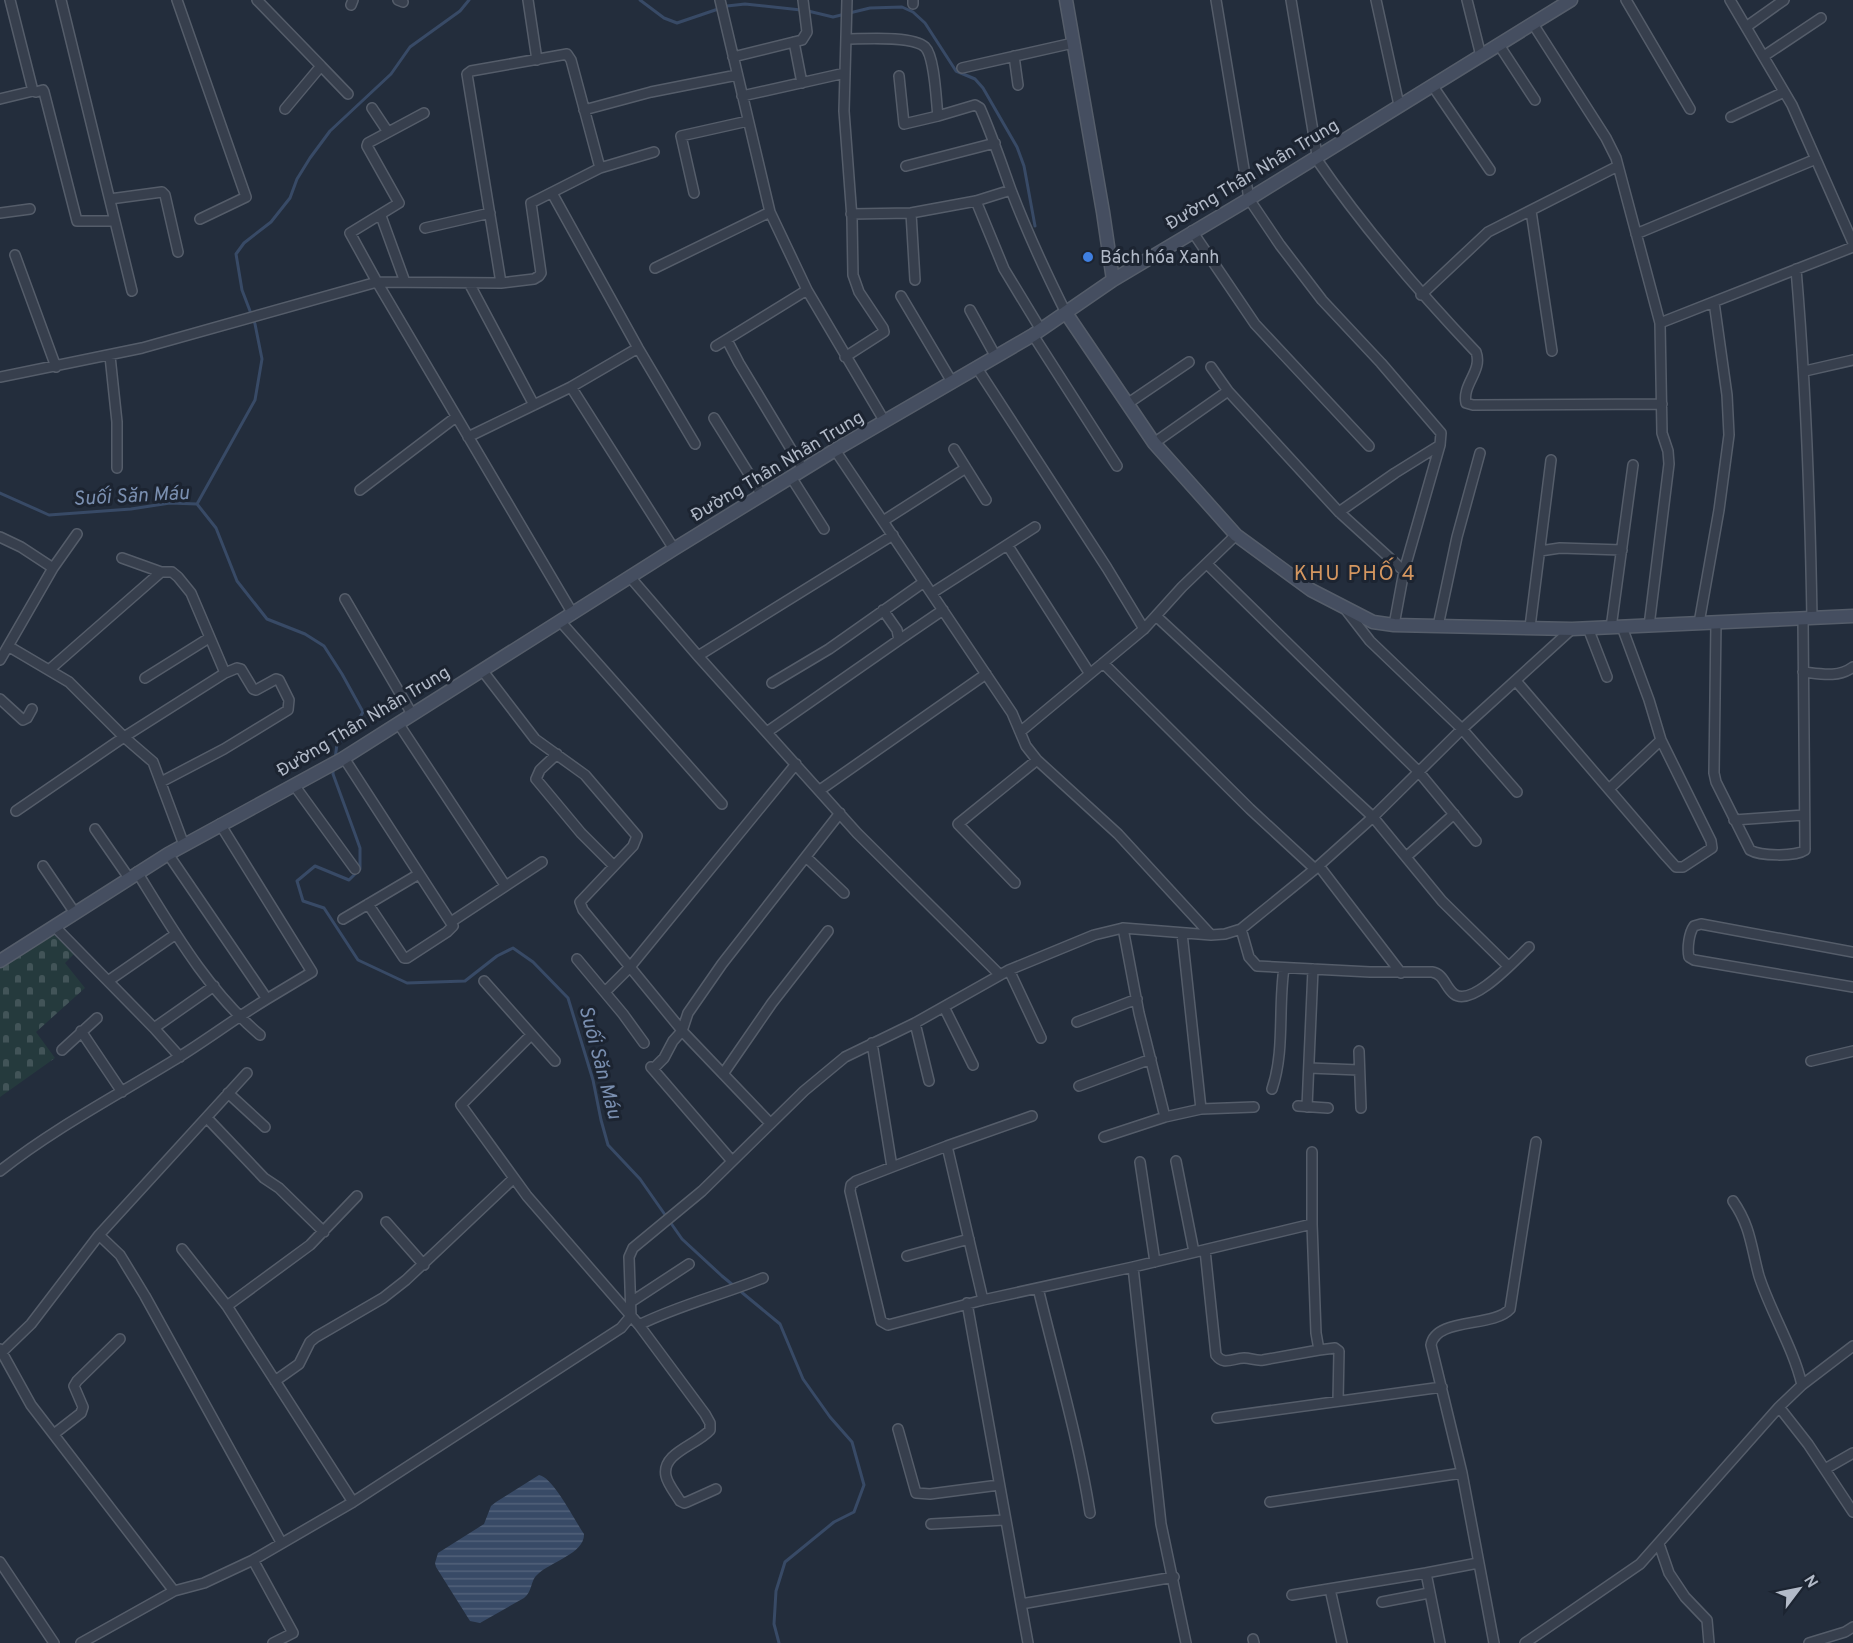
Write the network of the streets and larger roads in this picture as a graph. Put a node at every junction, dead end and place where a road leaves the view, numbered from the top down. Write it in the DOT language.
graph roads {
  1 [pos="9,0"];
  2 [pos="61,0"];
  3 [pos="177,0"];
  4 [pos="257,0"];
  5 [pos="528,0"];
  6 [pos="1066,0"];
  7 [pos="1216,0"];
  8 [pos="1291,0"];
  9 [pos="1376,0"];
  10 [pos="1467,0"];
  11 [pos="1571,0"];
  12 [pos="1626,0"];
  13 [pos="1730,0"];
  14 [pos="1784,0"];
  15 [pos="720,1"];
  16 [pos="804,2"];
  17 [pos="847,4"];
  18 [pos="1555,5"];
  19 [pos="1821,18"];
  20 [pos="1533,24"];
  21 [pos="1746,27"];
  22 [pos="846,39"];
  23 [pos="794,42"];
  24 [pos="1073,43"];
  25 [pos="1499,45"];
  26 [pos="1014,56"];
  27 [pos="1481,56"];
  28 [pos="1764,56"];
  29 [pos="733,57"];
  30 [pos="537,60"];
  31 [pos="321,66"];
  32 [pos="962,68"];
  33 [pos="845,73"];
  34 [pos="737,75"];
  35 [pos="899,76"];
  36 [pos="802,83"];
  37 [pos="1018,85"];
  38 [pos="1432,85"];
  39 [pos="33,91"];
  40 [pos="1784,92"];
  41 [pos="348,94"];
  42 [pos="742,96"];
  43 [pos="0,99"];
  44 [pos="1535,100"];
  45 [pos="1399,105"];
  46 [pos="372,108"];
  47 [pos="285,109"];
  48 [pos="1690,109"];
  49 [pos="584,110"];
  50 [pos="424,113"];
  51 [pos="938,116"];
  52 [pos="1731,117"];
  53 [pos="748,121"];
  54 [pos="388,132"];
  55 [pos="995,143"];
  56 [pos="654,153"];
  57 [pos="1316,156"];
  58 [pos="1816,159"];
  59 [pos="906,166"];
  60 [pos="1618,166"];
  61 [pos="600,168"];
  62 [pos="1490,170"];
  63 [pos="1011,190"];
  64 [pos="552,193"];
  65 [pos="694,193"];
  66 [pos="110,199"];
  67 [pos="1249,199"];
  68 [pos="976,201"];
  69 [pos="30,209"];
  70 [pos="1532,211"];
  71 [pos="770,212"];
  72 [pos="0,213"];
  73 [pos="490,213"];
  74 [pos="911,213"];
  75 [pos="851,214"];
  76 [pos="381,216"];
  77 [pos="200,219"];
  78 [pos="115,221"];
  79 [pos="425,228"];
  80 [pos="1192,231"];
  81 [pos="1636,234"];
  82 [pos="1853,245"];
  83 [pos="178,252"];
  84 [pos="15,255"];
  85 [pos="656,268"];
  86 [pos="1796,269"];
  87 [pos="915,280"];
  88 [pos="1113,280"];
  89 [pos="377,282"];
  90 [pos="405,282"];
  91 [pos="469,283"];
  92 [pos="501,283"];
  93 [pos="807,290"];
  94 [pos="132,291"];
  95 [pos="1421,295"];
  96 [pos="901,296"];
  97 [pos="1714,303"];
  98 [pos="970,310"];
  99 [pos="1066,313"];
  100 [pos="1660,323"];
  101 [pos="1037,333"];
  102 [pos="727,340"];
  103 [pos="716,346"];
  104 [pos="638,348"];
  105 [pos="1552,351"];
  106 [pos="110,356"];
  107 [pos="845,357"];
  108 [pos="996,357"];
  109 [pos="1853,360"];
  110 [pos="1189,362"];
  111 [pos="56,367"];
  112 [pos="1210,367"];
  113 [pos="977,368"];
  114 [pos="1805,371"];
  115 [pos="1,375"];
  116 [pos="952,382"];
  117 [pos="571,387"];
  118 [pos="1227,391"];
  119 [pos="1127,404"];
  120 [pos="1662,404"];
  121 [pos="534,405"];
  122 [pos="456,417"];
  123 [pos="714,418"];
  124 [pos="885,422"];
  125 [pos="468,437"];
  126 [pos="1154,443"];
  127 [pos="695,444"];
  128 [pos="1440,445"];
  129 [pos="1369,446"];
  130 [pos="954,449"];
  131 [pos="835,450"];
  132 [pos="1480,453"];
  133 [pos="1551,460"];
  134 [pos="1633,465"];
  135 [pos="1117,466"];
  136 [pos="117,468"];
  137 [pos="966,468"];
  138 [pos="804,469"];
  139 [pos="791,477"];
  140 [pos="360,490"];
  141 [pos="762,495"];
  142 [pos="986,500"];
  143 [pos="1339,512"];
  144 [pos="883,521"];
  145 [pos="1035,527"];
  146 [pos="824,529"];
  147 [pos="77,534"];
  148 [pos="893,535"];
  149 [pos="1236,535"];
  150 [pos="0,537"];
  151 [pos="1008,546"];
  152 [pos="674,549"];
  153 [pos="1622,550"];
  154 [pos="1539,551"];
  155 [pos="122,558"];
  156 [pos="1207,564"];
  157 [pos="53,568"];
  158 [pos="1404,571"];
  159 [pos="161,572"];
  160 [pos="630,577"];
  161 [pos="924,582"];
  162 [pos="932,593"];
  163 [pos="345,599"];
  164 [pos="883,610"];
  165 [pos="943,610"];
  166 [pos="1346,610"];
  167 [pos="573,614"];
  168 [pos="1156,616"];
  169 [pos="1853,616"];
  170 [pos="1807,618"];
  171 [pos="560,621"];
  172 [pos="1716,622"];
  173 [pos="1699,623"];
  174 [pos="1394,625"];
  175 [pos="1649,626"];
  176 [pos="1438,627"];
  177 [pos="1530,627"];
  178 [pos="1588,628"];
  179 [pos="1617,628"];
  180 [pos="1144,629"];
  181 [pos="1572,629"];
  182 [pos="209,638"];
  183 [pos="899,640"];
  184 [pos="8,646"];
  185 [pos="698,656"];
  186 [pos="0,660"];
  187 [pos="1103,663"];
  188 [pos="1853,667"];
  189 [pos="49,670"];
  190 [pos="482,670"];
  191 [pos="1803,672"];
  192 [pos="225,673"];
  193 [pos="986,674"];
  194 [pos="1090,674"];
  195 [pos="1607,677"];
  196 [pos="145,678"];
  197 [pos="1516,681"];
  198 [pos="772,683"];
  199 [pos="0,699"];
  200 [pos="32,709"];
  201 [pos="412,714"];
  202 [pos="398,723"];
  203 [pos="1462,729"];
  204 [pos="767,732"];
  205 [pos="1020,732"];
  206 [pos="124,737"];
  207 [pos="1661,740"];
  208 [pos="557,754"];
  209 [pos="343,759"];
  210 [pos="1037,760"];
  211 [pos="796,764"];
  212 [pos="1418,771"];
  213 [pos="161,782"];
  214 [pos="294,785"];
  215 [pos="1609,789"];
  216 [pos="820,790"];
  217 [pos="1517,792"];
  218 [pos="722,804"];
  219 [pos="16,811"];
  220 [pos="840,813"];
  221 [pos="1454,814"];
  222 [pos="1804,815"];
  223 [pos="1373,817"];
  224 [pos="1734,820"];
  225 [pos="220,824"];
  226 [pos="95,829"];
  227 [pos="1476,841"];
  228 [pos="184,845"];
  229 [pos="168,854"];
  230 [pos="806,857"];
  231 [pos="1406,857"];
  232 [pos="542,862"];
  233 [pos="43,866"];
  234 [pos="614,866"];
  235 [pos="1317,868"];
  236 [pos="355,869"];
  237 [pos="419,874"];
  238 [pos="133,875"];
  239 [pos="1015,883"];
  240 [pos="505,885"];
  241 [pos="844,893"];
  242 [pos="368,904"];
  243 [pos="75,913"];
  244 [pos="344,919"];
  245 [pos="451,922"];
  246 [pos="54,926"];
  247 [pos="1123,928"];
  248 [pos="1241,929"];
  249 [pos="828,931"];
  250 [pos="1182,933"];
  251 [pos="176,934"];
  252 [pos="1211,935"];
  253 [pos="1529,947"];
  254 [pos="1853,952"];
  255 [pos="578,959"];
  256 [pos="0,961"];
  257 [pos="1508,966"];
  258 [pos="630,967"];
  259 [pos="1284,968"];
  260 [pos="1314,969"];
  261 [pos="1005,973"];
  262 [pos="1401,973"];
  263 [pos="108,981"];
  264 [pos="484,981"];
  265 [pos="214,986"];
  266 [pos="1853,987"];
  267 [pos="605,992"];
  268 [pos="267,999"];
  269 [pos="1137,999"];
  270 [pos="944,1007"];
  271 [pos="238,1016"];
  272 [pos="97,1018"];
  273 [pos="1077,1022"];
  274 [pos="915,1023"];
  275 [pos="154,1028"];
  276 [pos="81,1031"];
  277 [pos="682,1031"];
  278 [pos="260,1035"];
  279 [pos="531,1035"];
  280 [pos="1041,1038"];
  281 [pos="644,1043"];
  282 [pos="872,1043"];
  283 [pos="62,1050"];
  284 [pos="1359,1051"];
  285 [pos="1853,1051"];
  286 [pos="180,1057"];
  287 [pos="1151,1059"];
  288 [pos="555,1061"];
  289 [pos="1811,1061"];
  290 [pos="973,1065"];
  291 [pos="1309,1068"];
  292 [pos="1359,1070"];
  293 [pos="247,1073"];
  294 [pos="723,1074"];
  295 [pos="929,1081"];
  296 [pos="1079,1086"];
  297 [pos="1272,1089"];
  298 [pos="122,1092"];
  299 [pos="228,1093"];
  300 [pos="1254,1107"];
  301 [pos="1328,1108"];
  302 [pos="1360,1108"];
  303 [pos="1201,1109"];
  304 [pos="1032,1116"];
  305 [pos="1165,1117"];
  306 [pos="207,1118"];
  307 [pos="770,1123"];
  308 [pos="265,1127"];
  309 [pos="1104,1137"];
  310 [pos="1536,1142"];
  311 [pos="947,1146"];
  312 [pos="1312,1152"];
  313 [pos="732,1161"];
  314 [pos="1176,1161"];
  315 [pos="1140,1162"];
  316 [pos="892,1167"];
  317 [pos="0,1171"];
  318 [pos="514,1178"];
  319 [pos="357,1196"];
  320 [pos="1733,1201"];
  321 [pos="386,1222"];
  322 [pos="1312,1224"];
  323 [pos="324,1232"];
  324 [pos="99,1235"];
  325 [pos="969,1239"];
  326 [pos="182,1249"];
  327 [pos="1205,1250"];
  328 [pos="1194,1252"];
  329 [pos="907,1256"];
  330 [pos="1155,1262"];
  331 [pos="424,1264"];
  332 [pos="689,1264"];
  333 [pos="1133,1267"];
  334 [pos="763,1278"];
  335 [pos="1038,1288"];
  336 [pos="983,1300"];
  337 [pos="631,1302"];
  338 [pos="967,1304"];
  339 [pos="227,1306"];
  340 [pos="631,1316"];
  341 [pos="639,1325"];
  342 [pos="120,1338"];
  343 [pos="1853,1346"];
  344 [pos="1319,1350"];
  345 [pos="1,1351"];
  346 [pos="275,1381"];
  347 [pos="1802,1385"];
  348 [pos="1442,1387"];
  349 [pos="1338,1401"];
  350 [pos="1779,1407"];
  351 [pos="1216,1418"];
  352 [pos="898,1429"];
  353 [pos="54,1434"];
  354 [pos="1853,1453"];
  355 [pos="1825,1469"];
  356 [pos="1462,1473"];
  357 [pos="999,1485"];
  358 [pos="716,1489"];
  359 [pos="353,1502"];
  360 [pos="1270,1502"];
  361 [pos="1853,1512"];
  362 [pos="1090,1513"];
  363 [pos="1005,1520"];
  364 [pos="931,1524"];
  365 [pos="280,1542"];
  366 [pos="1659,1544"];
  367 [pos="253,1560"];
  368 [pos="0,1562"];
  369 [pos="1478,1563"];
  370 [pos="1426,1573"];
  371 [pos="1174,1577"];
  372 [pos="1330,1589"];
  373 [pos="174,1591"];
  374 [pos="1429,1593"];
  375 [pos="1292,1595"];
  376 [pos="1382,1602"];
  377 [pos="1021,1604"];
  378 [pos="1853,1627"];
  379 [pos="54,1643"];
  380 [pos="81,1643"];
  381 [pos="273,1643"];
  382 [pos="1028,1643"];
  383 [pos="1186,1643"];
  384 [pos="1342,1643"];
  385 [pos="1440,1643"];
  386 [pos="1494,1643"];
  387 [pos="1525,1643"];
  388 [pos="1710,1643"];
  389 [pos="1809,1643"];
  1 -- 39 [label="street"];
  2 -- 66 [label="street"];
  3 -- 77 [label="street"];
  4 -- 31 [label="street"];
  5 -- 30 [label="street"];
  6 -- 24 [label="street"];
  7 -- 67 [label="street"];
  8 -- 57 [label="street"];
  9 -- 45 [label="street"];
  10 -- 27 [label="street"];
  11 -- 18 [label="street, Đường Thân Nhân Trung"];
  12 -- 48 [label="street"];
  13 -- 21 [label="street"];
  14 -- 21 [label="street"];
  15 -- 29 [label="street"];
  16 -- 23 [label="street"];
  17 -- 22 [label="street"];
  18 -- 20 [label="street, Đường Thân Nhân Trung"];
  19 -- 28 [label="street"];
  20 -- 25 [label="street, Đường Thân Nhân Trung"];
  20 -- 60 [label="street"];
  21 -- 28 [label="street"];
  22 -- 33 [label="street"];
  22 -- 51 [label="street"];
  23 -- 29 [label="street"];
  23 -- 36 [label="street"];
  24 -- 26 [label="street"];
  24 -- 88 [label="street"];
  25 -- 27 [label="street, Đường Thân Nhân Trung"];
  25 -- 44 [label="street"];
  26 -- 32 [label="street"];
  26 -- 37 [label="street"];
  27 -- 38 [label="street, Đường Thân Nhân Trung"];
  28 -- 40 [label="street"];
  29 -- 34 [label="street"];
  30 -- 49 [label="street"];
  30 -- 73 [label="street"];
  31 -- 41 [label="street"];
  31 -- 47 [label="street"];
  33 -- 36 [label="street"];
  33 -- 75 [label="street"];
  34 -- 42 [label="street"];
  34 -- 49 [label="street"];
  35 -- 51 [label="street"];
  36 -- 42 [label="street"];
  38 -- 45 [label="street, Đường Thân Nhân Trung"];
  38 -- 62 [label="street"];
  39 -- 43 [label="street"];
  39 -- 78 [label="street"];
  40 -- 52 [label="street"];
  40 -- 58 [label="street"];
  42 -- 53 [label="street"];
  45 -- 57 [label="street, Đường Thân Nhân Trung"];
  46 -- 54 [label="street"];
  49 -- 61 [label="street"];
  50 -- 54 [label="street"];
  51 -- 55 [label="street"];
  53 -- 65 [label="street"];
  53 -- 71 [label="street"];
  54 -- 76 [label="street"];
  55 -- 59 [label="street"];
  55 -- 63 [label="street"];
  56 -- 61 [label="street"];
  57 -- 67 [label="street, Đường Thân Nhân Trung"];
  57 -- 95 [label="street"];
  58 -- 81 [label="street"];
  58 -- 82 [label="street"];
  60 -- 70 [label="street"];
  60 -- 81 [label="street"];
  61 -- 64 [label="street"];
  63 -- 68 [label="street"];
  63 -- 99 [label="street"];
  64 -- 92 [label="street"];
  64 -- 104 [label="street"];
  66 -- 78 [label="street"];
  66 -- 83 [label="street"];
  67 -- 80 [label="street, Đường Thân Nhân Trung"];
  67 -- 128 [label="street"];
  68 -- 74 [label="street"];
  68 -- 101 [label="street"];
  69 -- 72 [label="street"];
  70 -- 95 [label="street"];
  70 -- 105 [label="street"];
  71 -- 85 [label="street"];
  71 -- 93 [label="street"];
  73 -- 79 [label="street"];
  73 -- 92 [label="street"];
  74 -- 75 [label="street"];
  74 -- 87 [label="street"];
  75 -- 107 [label="street"];
  76 -- 89 [label="street"];
  76 -- 90 [label="street"];
  78 -- 94 [label="street"];
  80 -- 88 [label="street, Đường Thân Nhân Trung"];
  80 -- 129 [label="street"];
  81 -- 100 [label="street"];
  82 -- 86 [label="street"];
  84 -- 111 [label="street"];
  86 -- 97 [label="street"];
  86 -- 114 [label="street"];
  88 -- 99 [label="street, Đường Thân Nhân Trung"];
  89 -- 90 [label="street"];
  89 -- 106 [label="street"];
  89 -- 122 [label="street"];
  90 -- 91 [label="street"];
  91 -- 92 [label="street"];
  91 -- 121 [label="street"];
  93 -- 102 [label="street"];
  93 -- 107 [label="street"];
  95 -- 120 [label="street"];
  96 -- 116 [label="street"];
  97 -- 100 [label="street"];
  97 -- 173 [label="street"];
  98 -- 108 [label="street"];
  99 -- 101 [label="street, Đường Thân Nhân Trung"];
  99 -- 119 [label="street"];
  100 -- 120 [label="street"];
  101 -- 108 [label="street, Đường Thân Nhân Trung"];
  101 -- 135 [label="street"];
  102 -- 103 [label="street"];
  102 -- 138 [label="street"];
  104 -- 117 [label="street"];
  104 -- 127 [label="street"];
  106 -- 111 [label="street"];
  106 -- 136 [label="street"];
  107 -- 124 [label="street"];
  108 -- 113 [label="street, Đường Thân Nhân Trung"];
  109 -- 114 [label="street"];
  110 -- 119 [label="street"];
  111 -- 115 [label="street"];
  112 -- 118 [label="street"];
  113 -- 116 [label="street, Đường Thân Nhân Trung"];
  113 -- 180 [label="street"];
  114 -- 170 [label="street"];
  116 -- 124 [label="street, Đường Thân Nhân Trung"];
  117 -- 121 [label="street"];
  117 -- 152 [label="street"];
  118 -- 126 [label="street"];
  118 -- 143 [label="street"];
  119 -- 126 [label="street"];
  120 -- 175 [label="street"];
  121 -- 125 [label="street"];
  122 -- 125 [label="street"];
  122 -- 140 [label="street"];
  123 -- 141 [label="street"];
  124 -- 131 [label="street, Đường Thân Nhân Trung"];
  125 -- 167 [label="street"];
  126 -- 149 [label="street"];
  128 -- 143 [label="street"];
  128 -- 158 [label="street"];
  130 -- 137 [label="street"];
  131 -- 138 [label="street, Đường Thân Nhân Trung"];
  131 -- 144 [label="street"];
  132 -- 176 [label="street"];
  133 -- 154 [label="street"];
  134 -- 153 [label="street"];
  137 -- 142 [label="street"];
  137 -- 144 [label="street"];
  138 -- 139 [label="street, Đường Thân Nhân Trung"];
  139 -- 141 [label="street, Đường Thân Nhân Trung"];
  139 -- 146 [label="street"];
  141 -- 152 [label="street, Đường Thân Nhân Trung"];
  143 -- 158 [label="street"];
  144 -- 148 [label="street"];
  145 -- 151 [label="street"];
  147 -- 157 [label="street"];
  148 -- 161 [label="street"];
  148 -- 185 [label="street"];
  149 -- 156 [label="street"];
  149 -- 166 [label="street"];
  150 -- 157 [label="street"];
  151 -- 162 [label="street"];
  151 -- 194 [label="street"];
  152 -- 160 [label="street, Đường Thân Nhân Trung"];
  153 -- 154 [label="street"];
  153 -- 179 [label="street"];
  154 -- 177 [label="street"];
  155 -- 159 [label="street"];
  156 -- 168 [label="street"];
  156 -- 212 [label="street"];
  157 -- 184 [label="street"];
  158 -- 174 [label="street"];
  159 -- 182 [label="street"];
  159 -- 189 [label="street"];
  160 -- 167 [label="street, Đường Thân Nhân Trung"];
  160 -- 185 [label="street"];
  161 -- 162 [label="street"];
  161 -- 164 [label="street"];
  162 -- 165 [label="street"];
  163 -- 201 [label="street"];
  164 -- 183 [label="street"];
  164 -- 198 [label="street"];
  165 -- 183 [label="street"];
  165 -- 193 [label="street"];
  166 -- 174 [label="street"];
  166 -- 203 [label="street"];
  167 -- 171 [label="street, Đường Thân Nhân Trung"];
  168 -- 180 [label="street"];
  168 -- 223 [label="street"];
  169 -- 170 [label="street"];
  170 -- 172 [label="street"];
  170 -- 191 [label="street"];
  171 -- 190 [label="street, Đường Thân Nhân Trung"];
  171 -- 218 [label="street"];
  172 -- 173 [label="street"];
  172 -- 224 [label="street"];
  173 -- 175 [label="street"];
  174 -- 176 [label="street"];
  175 -- 179 [label="street"];
  176 -- 177 [label="street"];
  177 -- 181 [label="street"];
  178 -- 179 [label="street"];
  178 -- 181 [label="street"];
  178 -- 195 [label="street"];
  179 -- 207 [label="street"];
  180 -- 187 [label="street"];
  181 -- 197 [label="street"];
  182 -- 192 [label="street"];
  182 -- 196 [label="street"];
  183 -- 204 [label="street"];
  184 -- 186 [label="street"];
  184 -- 189 [label="street"];
  185 -- 204 [label="street"];
  187 -- 194 [label="street"];
  187 -- 235 [label="street"];
  188 -- 191 [label="street"];
  189 -- 206 [label="street"];
  190 -- 201 [label="street, Đường Thân Nhân Trung"];
  190 -- 208 [label="street"];
  191 -- 222 [label="street"];
  192 -- 206 [label="street"];
  192 -- 213 [label="street"];
  193 -- 205 [label="street"];
  193 -- 216 [label="street"];
  194 -- 205 [label="street"];
  197 -- 203 [label="street"];
  197 -- 215 [label="street"];
  199 -- 200 [label="street"];
  201 -- 202 [label="street, Đường Thân Nhân Trung"];
  202 -- 209 [label="street, Đường Thân Nhân Trung"];
  202 -- 240 [label="street"];
  203 -- 212 [label="street"];
  203 -- 217 [label="street"];
  204 -- 211 [label="street"];
  205 -- 210 [label="street"];
  206 -- 213 [label="street"];
  206 -- 219 [label="street"];
  207 -- 215 [label="street"];
  207 -- 215 [label="street"];
  208 -- 234 [label="street"];
  208 -- 234 [label="street"];
  209 -- 214 [label="street, Đường Thân Nhân Trung"];
  209 -- 237 [label="street"];
  210 -- 239 [label="street"];
  210 -- 252 [label="street"];
  211 -- 216 [label="street"];
  211 -- 258 [label="street"];
  212 -- 221 [label="street"];
  212 -- 223 [label="street"];
  213 -- 228 [label="street"];
  214 -- 225 [label="street, Đường Thân Nhân Trung"];
  214 -- 236 [label="street"];
  216 -- 220 [label="street"];
  220 -- 230 [label="street"];
  220 -- 261 [label="street"];
  221 -- 227 [label="street"];
  221 -- 231 [label="street"];
  222 -- 224 [label="street"];
  222 -- 224 [label="street"];
  223 -- 231 [label="street"];
  223 -- 235 [label="street"];
  225 -- 228 [label="street, Đường Thân Nhân Trung"];
  225 -- 268 [label="street"];
  226 -- 238 [label="street"];
  228 -- 229 [label="street, Đường Thân Nhân Trung"];
  229 -- 238 [label="street, Đường Thân Nhân Trung"];
  229 -- 268 [label="street"];
  230 -- 241 [label="street"];
  230 -- 277 [label="street"];
  231 -- 257 [label="street"];
  232 -- 240 [label="street"];
  233 -- 243 [label="street"];
  234 -- 258 [label="street"];
  235 -- 248 [label="street"];
  235 -- 262 [label="street"];
  237 -- 242 [label="street"];
  237 -- 245 [label="street"];
  238 -- 243 [label="street, Đường Thân Nhân Trung"];
  238 -- 251 [label="street"];
  240 -- 245 [label="street"];
  242 -- 244 [label="street"];
  242 -- 245 [label="street"];
  243 -- 246 [label="street, Đường Thân Nhân Trung"];
  246 -- 256 [label="street, Đường Thân Nhân Trung"];
  246 -- 263 [label="street"];
  247 -- 250 [label="street"];
  247 -- 261 [label="street"];
  247 -- 269 [label="street"];
  248 -- 252 [label="street"];
  248 -- 259 [label="street"];
  249 -- 294 [label="street"];
  250 -- 252 [label="street"];
  250 -- 303 [label="street"];
  251 -- 263 [label="street"];
  251 -- 265 [label="street"];
  253 -- 257 [label="street"];
  254 -- 266 [label="street"];
  255 -- 267 [label="street"];
  257 -- 262 [label="street"];
  258 -- 267 [label="street"];
  258 -- 277 [label="street"];
  259 -- 260 [label="street"];
  259 -- 297 [label="street"];
  260 -- 262 [label="street"];
  260 -- 291 [label="street"];
  261 -- 270 [label="street"];
  261 -- 280 [label="street"];
  263 -- 275 [label="street"];
  264 -- 279 [label="street"];
  265 -- 271 [label="street"];
  265 -- 275 [label="street"];
  267 -- 281 [label="street"];
  268 -- 271 [label="street"];
  269 -- 273 [label="street"];
  269 -- 287 [label="street"];
  270 -- 274 [label="street"];
  270 -- 290 [label="street"];
  271 -- 278 [label="street"];
  271 -- 286 [label="street"];
  272 -- 276 [label="street"];
  274 -- 282 [label="street"];
  274 -- 295 [label="street"];
  275 -- 286 [label="street"];
  276 -- 283 [label="street"];
  276 -- 298 [label="street"];
  277 -- 294 [label="street"];
  277 -- 313 [label="street"];
  279 -- 288 [label="street"];
  279 -- 318 [label="street"];
  282 -- 307 [label="street"];
  282 -- 316 [label="street"];
  284 -- 292 [label="street"];
  285 -- 289 [label="street"];
  286 -- 298 [label="street"];
  287 -- 296 [label="street"];
  287 -- 305 [label="street"];
  291 -- 292 [label="street"];
  291 -- 301 [label="street"];
  292 -- 302 [label="street"];
  293 -- 299 [label="street"];
  294 -- 307 [label="street"];
  298 -- 317 [label="street"];
  299 -- 306 [label="street"];
  299 -- 308 [label="street"];
  300 -- 303 [label="street"];
  303 -- 305 [label="street"];
  304 -- 311 [label="street"];
  305 -- 309 [label="street"];
  306 -- 323 [label="street"];
  306 -- 324 [label="street"];
  307 -- 313 [label="street"];
  310 -- 348 [label="street"];
  311 -- 316 [label="street"];
  311 -- 325 [label="street"];
  312 -- 322 [label="street"];
  313 -- 337 [label="street"];
  314 -- 328 [label="street"];
  315 -- 330 [label="street"];
  316 -- 338 [label="street"];
  318 -- 331 [label="street"];
  318 -- 340 [label="street"];
  319 -- 323 [label="street"];
  320 -- 347 [label="street"];
  321 -- 331 [label="street"];
  322 -- 327 [label="street"];
  322 -- 344 [label="street"];
  323 -- 339 [label="street"];
  324 -- 345 [label="street"];
  324 -- 365 [label="street"];
  325 -- 329 [label="street"];
  325 -- 336 [label="street"];
  326 -- 339 [label="street"];
  327 -- 328 [label="street"];
  327 -- 344 [label="street"];
  328 -- 330 [label="street"];
  330 -- 333 [label="street"];
  331 -- 346 [label="street"];
  332 -- 337 [label="street"];
  333 -- 335 [label="street"];
  333 -- 371 [label="street"];
  334 -- 341 [label="street"];
  335 -- 336 [label="street"];
  335 -- 362 [label="street"];
  336 -- 338 [label="street"];
  337 -- 340 [label="street"];
  338 -- 357 [label="street"];
  339 -- 346 [label="street"];
  340 -- 341 [label="street"];
  340 -- 359 [label="street"];
  341 -- 358 [label="street"];
  342 -- 353 [label="street"];
  343 -- 347 [label="street"];
  344 -- 349 [label="street"];
  345 -- 353 [label="street"];
  346 -- 359 [label="street"];
  347 -- 350 [label="street"];
  348 -- 349 [label="street"];
  348 -- 356 [label="street"];
  349 -- 351 [label="street"];
  350 -- 355 [label="street"];
  350 -- 366 [label="street"];
  352 -- 357 [label="street"];
  353 -- 373 [label="street"];
  354 -- 355 [label="street"];
  355 -- 361 [label="street"];
  356 -- 360 [label="street"];
  356 -- 369 [label="street"];
  357 -- 363 [label="street"];
  359 -- 365 [label="street"];
  363 -- 364 [label="street"];
  363 -- 377 [label="street"];
  365 -- 367 [label="street"];
  366 -- 387 [label="street"];
  366 -- 388 [label="street"];
  367 -- 373 [label="street"];
  367 -- 381 [label="street"];
  368 -- 379 [label="street"];
  369 -- 370 [label="street"];
  369 -- 386 [label="street"];
  370 -- 372 [label="street"];
  370 -- 374 [label="street"];
  371 -- 377 [label="street"];
  371 -- 383 [label="street"];
  372 -- 375 [label="street"];
  372 -- 384 [label="street"];
  373 -- 380 [label="street"];
  374 -- 376 [label="street"];
  374 -- 385 [label="street"];
  377 -- 382 [label="street"];
  378 -- 389 [label="street"];
}
